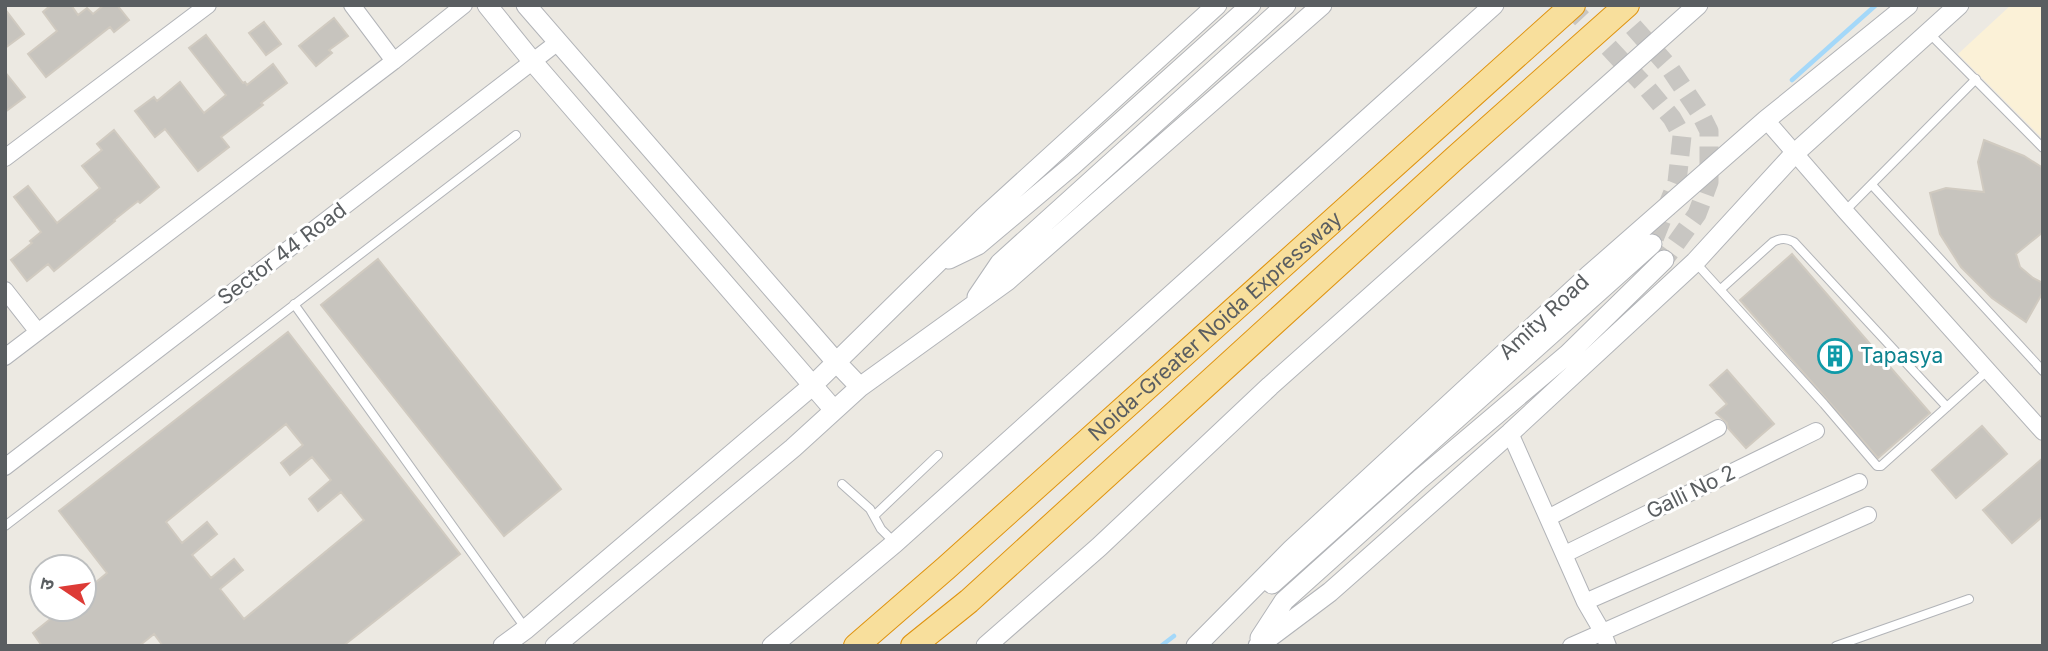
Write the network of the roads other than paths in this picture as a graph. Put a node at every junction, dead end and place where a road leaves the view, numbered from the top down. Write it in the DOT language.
graph roads {
  1 [pos="208,5"];
  2 [pos="352,5"];
  3 [pos="464,5"];
  4 [pos="487,5"];
  5 [pos="526,5"];
  6 [pos="1217,5"];
  7 [pos="1251,5"];
  8 [pos="1286,5"];
  9 [pos="1322,5"];
  10 [pos="1494,5"];
  11 [pos="1573,5"];
  12 [pos="1627,5"];
  13 [pos="1698,5"];
  14 [pos="1908,5"];
  15 [pos="1959,5"];
  16 [pos="1929,33"];
  17 [pos="558,42"];
  18 [pos="394,61"];
  19 [pos="533,62"];
  20 [pos="1976,79"];
  21 [pos="1766,120"];
  22 [pos="516,135"];
  23 [pos="2043,148"];
  24 [pos="1794,154"];
  25 [pos="5,158"];
  26 [pos="1872,185"];
  27 [pos="1845,211"];
  28 [pos="1695,262"];
  29 [pos="935,265"];
  30 [pos="1720,289"];
  31 [pos="5,290"];
  32 [pos="294,304"];
  33 [pos="970,307"];
  34 [pos="38,332"];
  35 [pos="5,357"];
  36 [pos="837,363"];
  37 [pos="1987,370"];
  38 [pos="2043,371"];
  39 [pos="813,386"];
  40 [pos="860,387"];
  41 [pos="1947,407"];
  42 [pos="834,410"];
  43 [pos="1718,428"];
  44 [pos="1816,431"];
  45 [pos="2043,432"];
  46 [pos="1510,433"];
  47 [pos="938,455"];
  48 [pos="5,467"];
  49 [pos="1859,482"];
  50 [pos="842,484"];
  51 [pos="875,515"];
  52 [pos="1868,515"];
  53 [pos="1549,518"];
  54 [pos="5,526"];
  55 [pos="895,543"];
  56 [pos="1565,554"];
  57 [pos="1969,599"];
  58 [pos="1585,602"];
  59 [pos="1235,606"];
  60 [pos="526,629"];
  61 [pos="1606,639"];
  62 [pos="503,646"];
  63 [pos="555,646"];
  64 [pos="772,646"];
  65 [pos="856,646"];
  66 [pos="913,646"];
  67 [pos="986,646"];
  68 [pos="1196,646"];
  69 [pos="1257,646"];
  70 [pos="1571,646"];
  71 [pos="1836,646"];
  1 -- 25 [label="street"];
  2 -- 18 [label="street"];
  3 -- 18 [label="street"];
  4 -- 19 [label="street"];
  5 -- 17 [label="street"];
  6 -- 29 [label="street"];
  7 -- 29 [label="street"];
  8 -- 33 [label="street"];
  9 -- 33 [label="street"];
  10 -- 55 [label="street"];
  11 -- 65 [label="highway, Noida-Greater Noida Expressway"];
  12 -- 66 [label="highway, Noida-Greater Noida Expressway"];
  13 -- 67 [label="street"];
  14 -- 21 [label="street, Amity Road"];
  15 -- 16 [label="street"];
  16 -- 20 [label="lane"];
  16 -- 24 [label="street"];
  17 -- 19 [label="street, Sector 44 Road"];
  17 -- 36 [label="street"];
  18 -- 34 [label="street"];
  19 -- 39 [label="street"];
  19 -- 48 [label="street, Sector 44 Road"];
  20 -- 23 [label="lane"];
  20 -- 26 [label="lane"];
  21 -- 24 [label="street"];
  21 -- 59 [label="street, Amity Road"];
  22 -- 32 [label="lane"];
  24 -- 27 [label="street"];
  24 -- 28 [label="street"];
  26 -- 27 [label="lane"];
  26 -- 38 [label="lane"];
  27 -- 37 [label="street"];
  28 -- 30 [label="lane"];
  28 -- 46 [label="street"];
  29 -- 36 [label="street"];
  30 -- 41 [label="lane"];
  30 -- 41 [label="lane"];
  31 -- 34 [label="street"];
  32 -- 54 [label="lane"];
  32 -- 60 [label="lane"];
  33 -- 40 [label="street"];
  34 -- 35 [label="street"];
  36 -- 39 [label="street"];
  36 -- 40 [label="street"];
  37 -- 41 [label="lane"];
  37 -- 45 [label="street"];
  39 -- 42 [label="street"];
  39 -- 60 [label="street"];
  40 -- 42 [label="street"];
  42 -- 63 [label="street"];
  43 -- 53 [label="street"];
  44 -- 56 [label="street, Galli No 2"];
  46 -- 53 [label="street"];
  46 -- 69 [label="street"];
  47 -- 51 [label="lane"];
  49 -- 58 [label="street"];
  50 -- 51 [label="lane"];
  51 -- 55 [label="lane"];
  52 -- 61 [label="street"];
  53 -- 56 [label="street"];
  55 -- 64 [label="street"];
  56 -- 58 [label="street"];
  57 -- 71 [label="lane"];
  58 -- 61 [label="street"];
  59 -- 68 [label="street, Amity Road"];
  59 -- 69 [label="street"];
  60 -- 62 [label="street"];
  61 -- 70 [label="street"];
}
